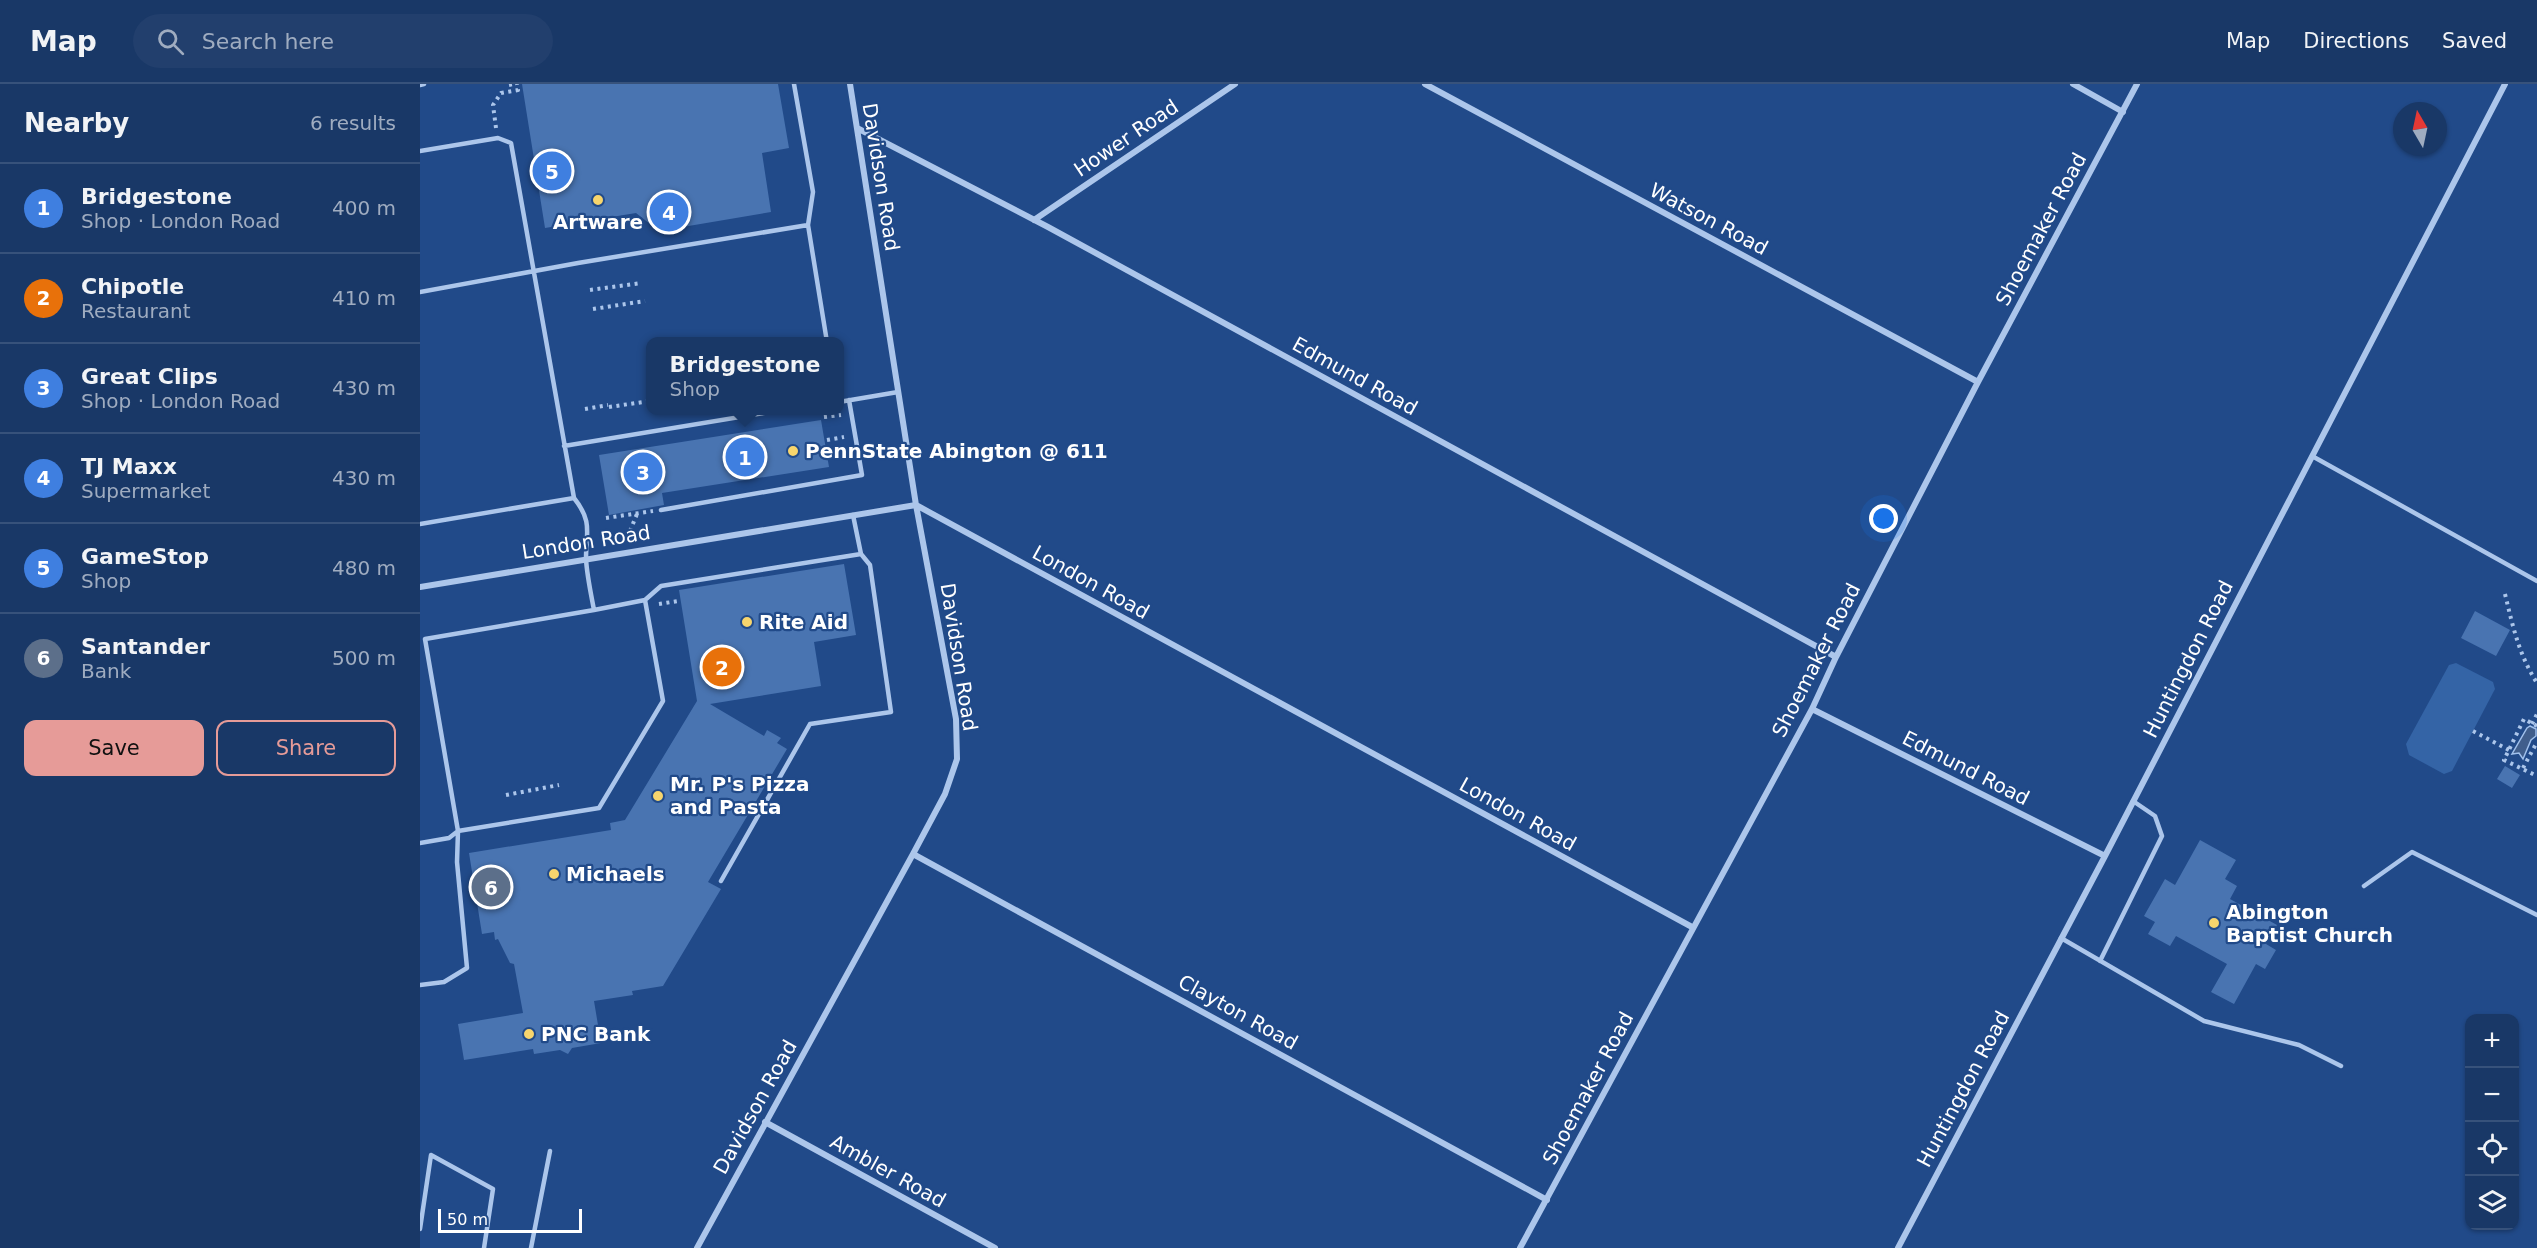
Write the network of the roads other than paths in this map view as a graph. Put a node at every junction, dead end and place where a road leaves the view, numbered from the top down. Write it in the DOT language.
graph roads {
  1 [pos="794,84"];
  2 [pos="850,84"];
  3 [pos="1235,84"];
  4 [pos="1425,84"];
  5 [pos="2073,84"];
  6 [pos="2137,84"];
  7 [pos="2505,84"];
  8 [pos="2123,111"];
  9 [pos="857,128"];
  10 [pos="420,151"];
  11 [pos="1034,220"];
  12 [pos="808,225"];
  13 [pos="532,271"];
  14 [pos="420,291"];
  15 [pos="826,337"];
  16 [pos="1978,382"];
  17 [pos="898,392"];
  18 [pos="849,400"];
  19 [pos="844,401"];
  20 [pos="757,415"];
  21 [pos="564,446"];
  22 [pos="2313,456"];
  23 [pos="574,498"];
  24 [pos="916,505"];
  25 [pos="661,510"];
  26 [pos="854,515"];
  27 [pos="420,524"];
  28 [pos="861,554"];
  29 [pos="586,558"];
  30 [pos="2537,580"];
  31 [pos="420,586"];
  32 [pos="645,600"];
  33 [pos="594,610"];
  34 [pos="1836,657"];
  35 [pos="1812,709"];
  36 [pos="2133,801"];
  37 [pos="458,831"];
  38 [pos="420,843"];
  39 [pos="913,854"];
  40 [pos="2105,856"];
  41 [pos="720,881"];
  42 [pos="2364,886"];
  43 [pos="2537,915"];
  44 [pos="1692,927"];
  45 [pos="2061,938"];
  46 [pos="2100,961"];
  47 [pos="420,985"];
  48 [pos="2341,1066"];
  49 [pos="765,1122"];
  50 [pos="550,1151"];
  51 [pos="1547,1200"];
  52 [pos="420,1229"];
  53 [pos="484,1248"];
  54 [pos="531,1248"];
  55 [pos="697,1248"];
  56 [pos="994,1248"];
  57 [pos="1520,1248"];
  58 [pos="1898,1248"];
  1 -- 12 [label="lane"];
  2 -- 9 [label="street, Davidson Road"];
  3 -- 11 [label="street, Hower Road"];
  4 -- 16 [label="street, Watson Road"];
  5 -- 8 [label="street"];
  6 -- 8 [label="street, Shoemaker Road"];
  7 -- 22 [label="street, Huntingdon Road"];
  8 -- 16 [label="street, Shoemaker Road"];
  9 -- 11 [label="street, Edmund Road"];
  9 -- 17 [label="street, Davidson Road"];
  10 -- 13 [label="lane"];
  11 -- 34 [label="street, Edmund Road"];
  12 -- 13 [label="lane"];
  12 -- 15 [label="lane"];
  13 -- 14 [label="lane"];
  13 -- 21 [label="lane"];
  16 -- 34 [label="street, Shoemaker Road"];
  17 -- 18 [label="lane"];
  17 -- 24 [label="street, Davidson Road"];
  18 -- 19 [label="lane"];
  18 -- 25 [label="lane"];
  20 -- 21 [label="lane"];
  21 -- 23 [label="lane"];
  22 -- 30 [label="lane"];
  22 -- 36 [label="street, Huntingdon Road"];
  23 -- 27 [label="lane"];
  23 -- 29 [label="lane"];
  24 -- 26 [label="street, London Road"];
  24 -- 39 [label="street, Davidson Road"];
  24 -- 44 [label="street, London Road"];
  26 -- 28 [label="lane"];
  26 -- 29 [label="street, London Road"];
  28 -- 32 [label="lane"];
  28 -- 41 [label="lane"];
  29 -- 31 [label="street, London Road"];
  29 -- 33 [label="lane"];
  32 -- 33 [label="lane"];
  32 -- 37 [label="lane"];
  33 -- 37 [label="lane"];
  34 -- 35 [label="street, Shoemaker Road"];
  35 -- 40 [label="street, Edmund Road"];
  35 -- 44 [label="street, Shoemaker Road"];
  36 -- 40 [label="street, Huntingdon Road"];
  36 -- 46 [label="lane"];
  37 -- 38 [label="lane"];
  37 -- 47 [label="lane"];
  39 -- 49 [label="street, Davidson Road"];
  39 -- 51 [label="street, Clayton Road"];
  40 -- 45 [label="street, Huntingdon Road"];
  42 -- 43 [label="lane"];
  44 -- 51 [label="street, Shoemaker Road"];
  45 -- 46 [label="lane"];
  45 -- 58 [label="street, Huntingdon Road"];
  46 -- 48 [label="lane"];
  49 -- 55 [label="street, Davidson Road"];
  49 -- 56 [label="street, Ambler Road"];
  50 -- 54 [label="lane"];
  51 -- 57 [label="street, Shoemaker Road"];
  52 -- 53 [label="lane"];
}
